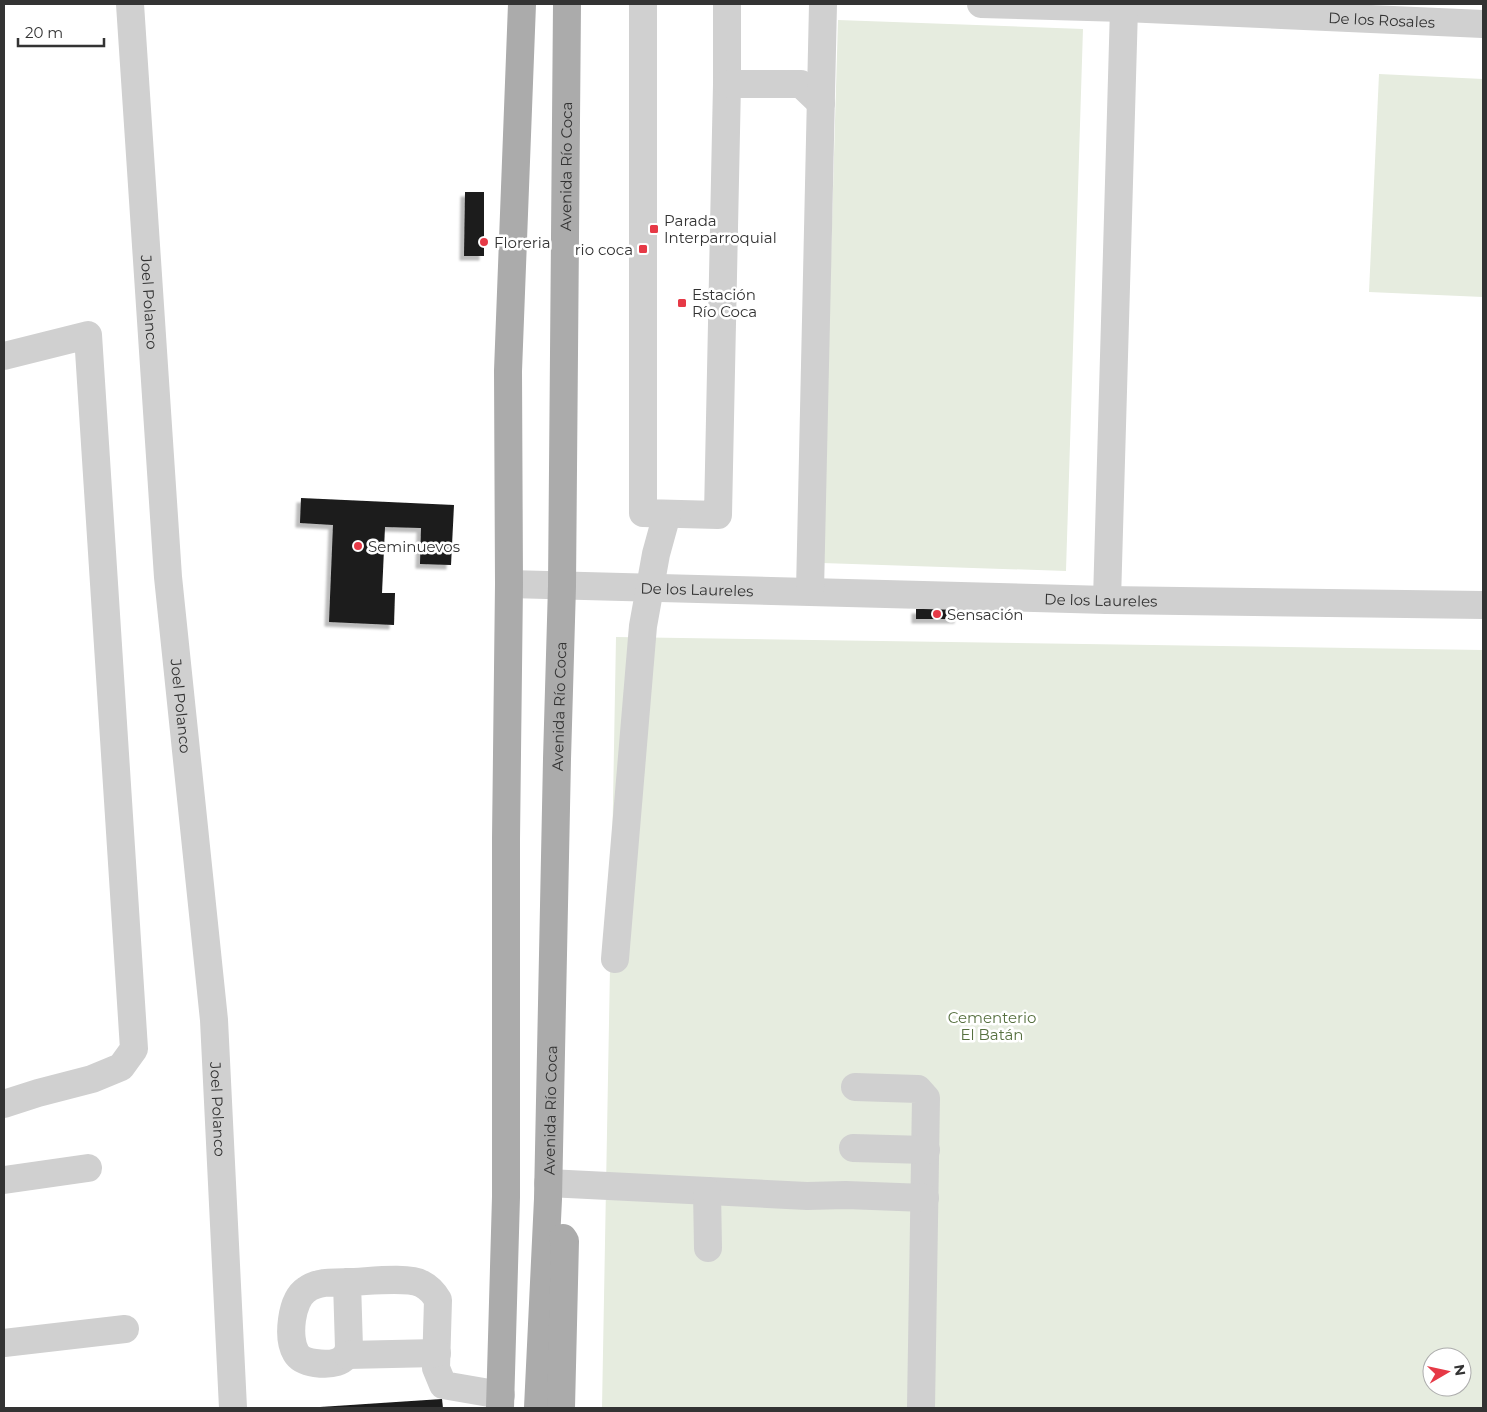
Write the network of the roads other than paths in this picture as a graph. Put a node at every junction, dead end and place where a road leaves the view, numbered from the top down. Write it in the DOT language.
graph roads {
  1 [pos="130,4"];
  2 [pos="522,4"];
  3 [pos="567,4"];
  4 [pos="642,4"];
  5 [pos="727,4"];
  6 [pos="824,4"];
  7 [pos="981,4"];
  8 [pos="1124,8"];
  9 [pos="1349,11"];
  10 [pos="1483,24"];
  11 [pos="727,84"];
  12 [pos="821,103"];
  13 [pos="4,356"];
  14 [pos="667,514"];
  15 [pos="509,584"];
  16 [pos="562,586"];
  17 [pos="650,588"];
  18 [pos="810,591"];
  19 [pos="1107,600"];
  20 [pos="1483,605"];
  21 [pos="615,959"];
  22 [pos="855,1088"];
  23 [pos="4,1104"];
  24 [pos="853,1148"];
  25 [pos="926,1150"];
  26 [pos="88,1168"];
  27 [pos="4,1180"];
  28 [pos="548,1191"];
  29 [pos="707,1191"];
  30 [pos="925,1198"];
  31 [pos="708,1248"];
  32 [pos="346,1282"];
  33 [pos="125,1329"];
  34 [pos="4,1343"];
  35 [pos="437,1353"];
  36 [pos="348,1355"];
  37 [pos="500,1401"];
  38 [pos="233,1408"];
  39 [pos="538,1408"];
  40 [pos="561,1408"];
  41 [pos="921,1408"];
  1 -- 38 [label="street, Joel Polanco"];
  2 -- 15 [label="main road"];
  3 -- 16 [label="main road, Avenida Río Coca"];
  4 -- 14 [label="street"];
  5 -- 11 [label="street"];
  6 -- 12 [label="street"];
  7 -- 8 [label="street, De los Rosales"];
  8 -- 9 [label="street, De los Rosales"];
  8 -- 19 [label="street"];
  9 -- 10 [label="street, De los Rosales"];
  11 -- 12 [label="street"];
  11 -- 14 [label="street"];
  12 -- 18 [label="street"];
  13 -- 23 [label="street"];
  14 -- 17 [label="street"];
  15 -- 16 [label="street, De los Laureles"];
  15 -- 37 [label="main road"];
  16 -- 17 [label="street, De los Laureles"];
  16 -- 28 [label="main road, Avenida Río Coca"];
  17 -- 18 [label="street, De los Laureles"];
  17 -- 21 [label="street"];
  18 -- 19 [label="street, De los Laureles"];
  19 -- 20 [label="street, De los Laureles"];
  22 -- 25 [label="street"];
  24 -- 25 [label="street"];
  25 -- 30 [label="street"];
  26 -- 27 [label="street"];
  28 -- 29 [label="street"];
  28 -- 39 [label="main road, Avenida Río Coca"];
  28 -- 40 [label="main road"];
  29 -- 30 [label="street"];
  29 -- 31 [label="street"];
  30 -- 41 [label="street"];
  32 -- 35 [label="street"];
  32 -- 36 [label="street"];
  32 -- 36 [label="street"];
  33 -- 34 [label="street"];
  35 -- 36 [label="street"];
  35 -- 37 [label="street"];
}
